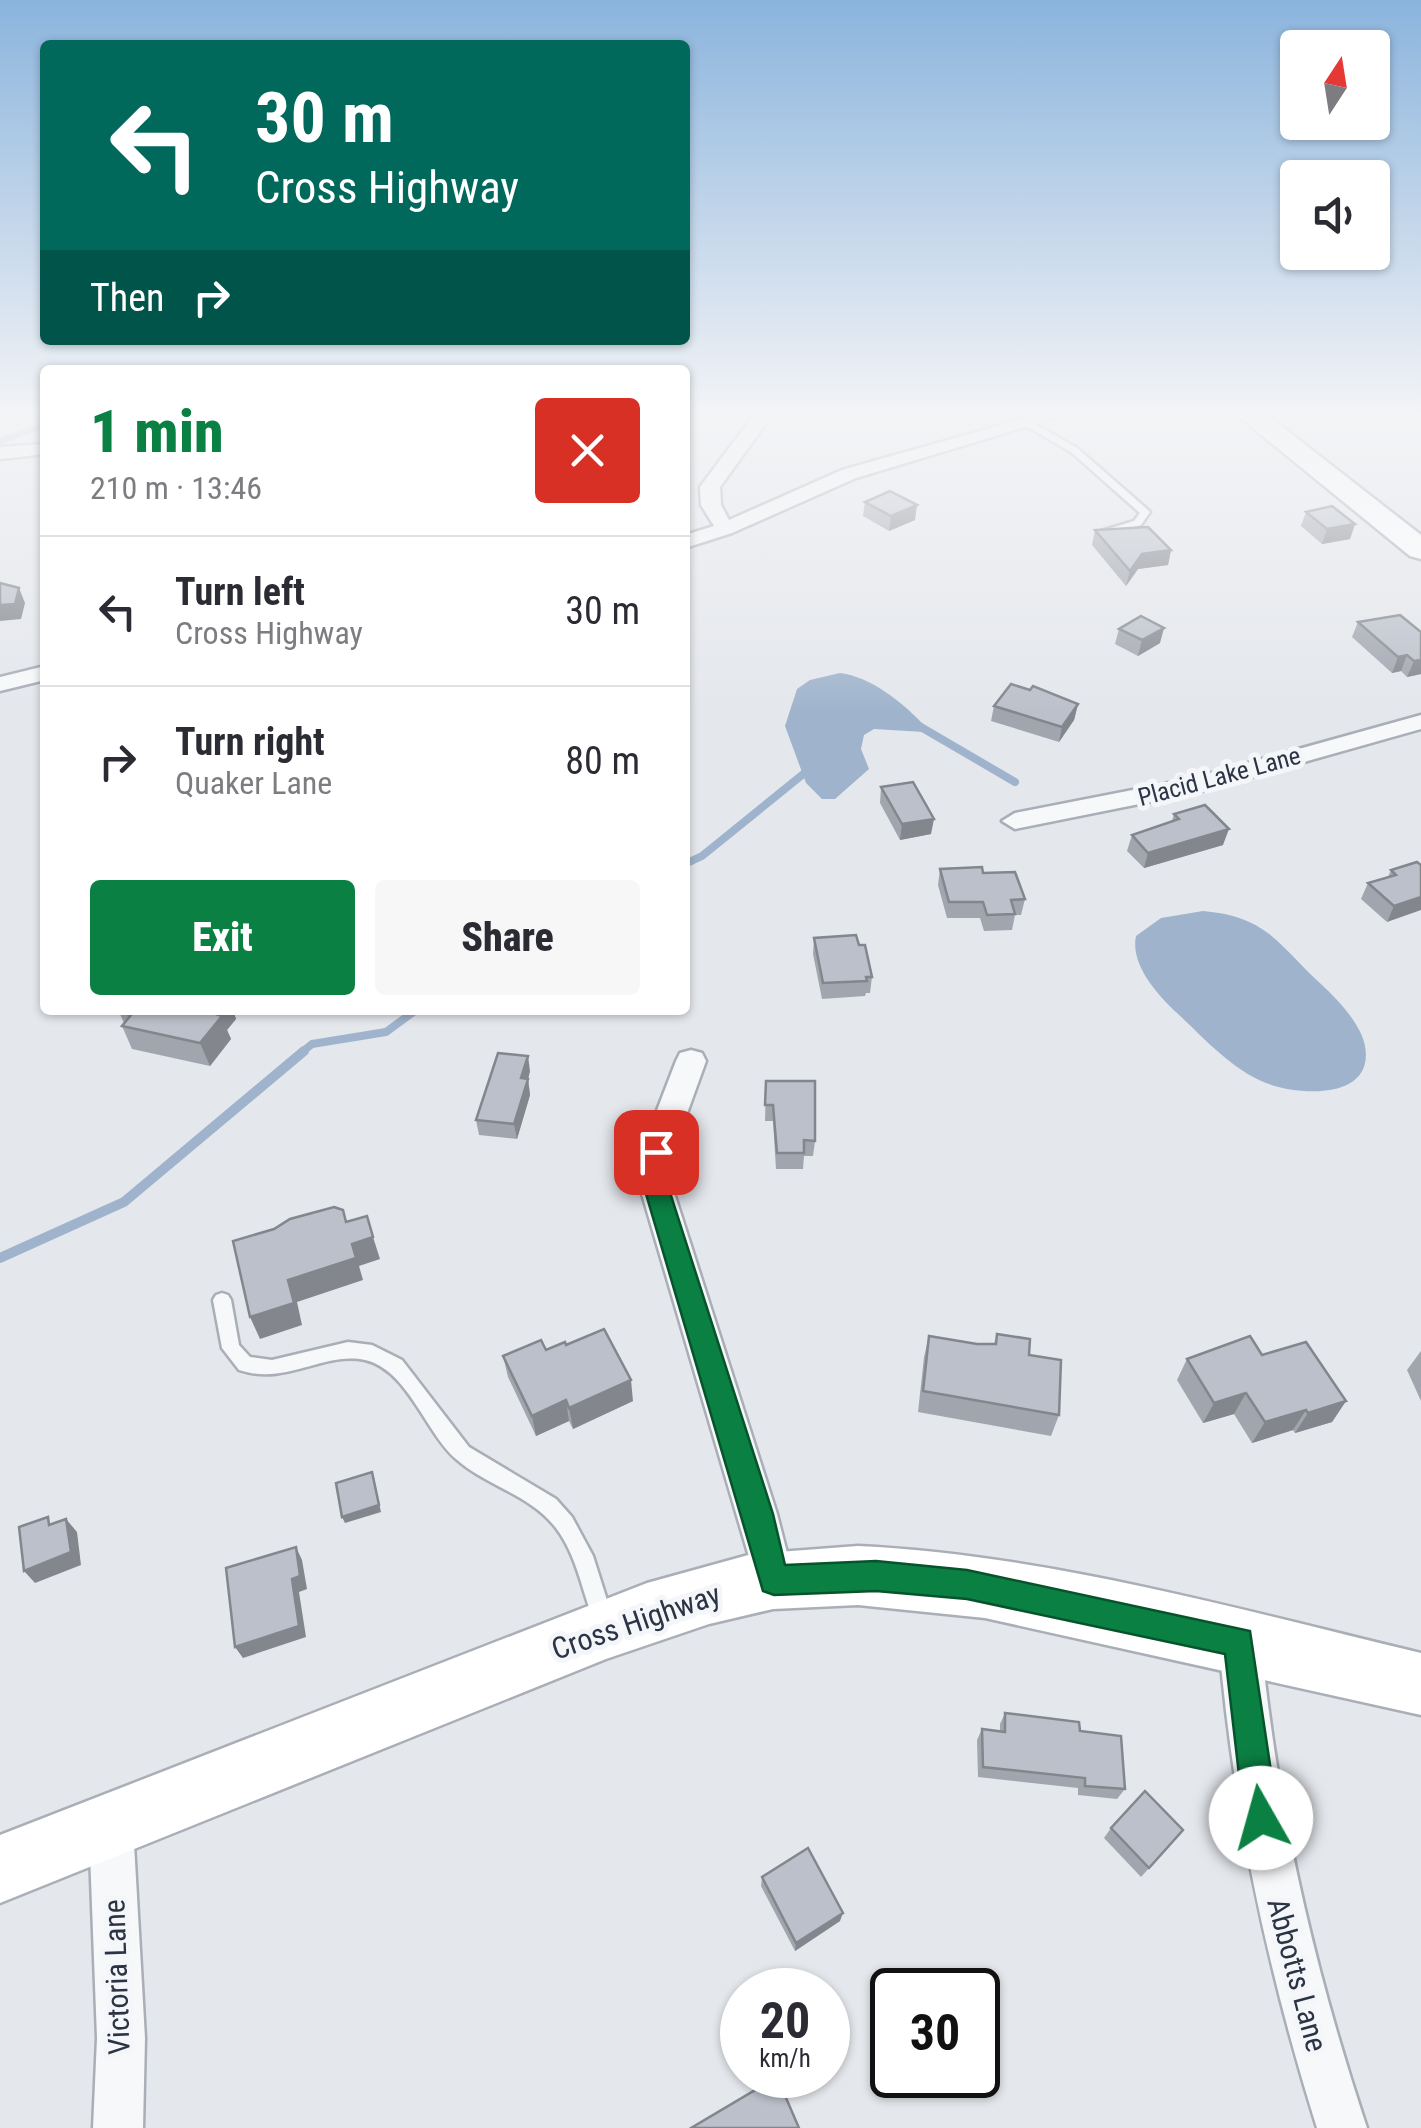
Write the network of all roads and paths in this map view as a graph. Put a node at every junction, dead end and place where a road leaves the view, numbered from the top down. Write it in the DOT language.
graph roads {
  1 [pos="716,514"];
  2 [pos="758,514"];
  3 [pos="1144,514"];
  4 [pos="1376,514"];
  5 [pos="725,529"];
  6 [pos="1104,533"];
  7 [pos="690,540"];
  8 [pos="1421,550"];
  9 [pos="40,674"];
  10 [pos="0,684"];
  11 [pos="1421,722"];
  12 [pos="1015,821"];
  13 [pos="691,1062"];
  14 [pos="222,1300"];
  15 [pos="774,1580"];
  16 [pos="606,1628"];
  17 [pos="1240,1642"];
  18 [pos="1421,1684"];
  19 [pos="111,1826"];
  20 [pos="0,1869"];
  21 [pos="118,2128"];
  22 [pos="1342,2128"];
  1 -- 5 [label="street"];
  2 -- 5 [label="street"];
  3 -- 6 [label="lane"];
  4 -- 8 [label="street"];
  5 -- 7 [label="street"];
  9 -- 10 [label="street"];
  11 -- 12 [label="street, Placid Lake Lane"];
  13 -- 15 [label="street"];
  14 -- 16 [label="lane"];
  15 -- 16 [label="street, Cross Highway"];
  15 -- 17 [label="street, Cross Highway"];
  16 -- 19 [label="street, Cross Highway"];
  17 -- 18 [label="street, Cross Highway"];
  17 -- 22 [label="street, Abbotts Lane"];
  19 -- 20 [label="street, Cross Highway"];
  19 -- 21 [label="street, Victoria Lane"];
}
